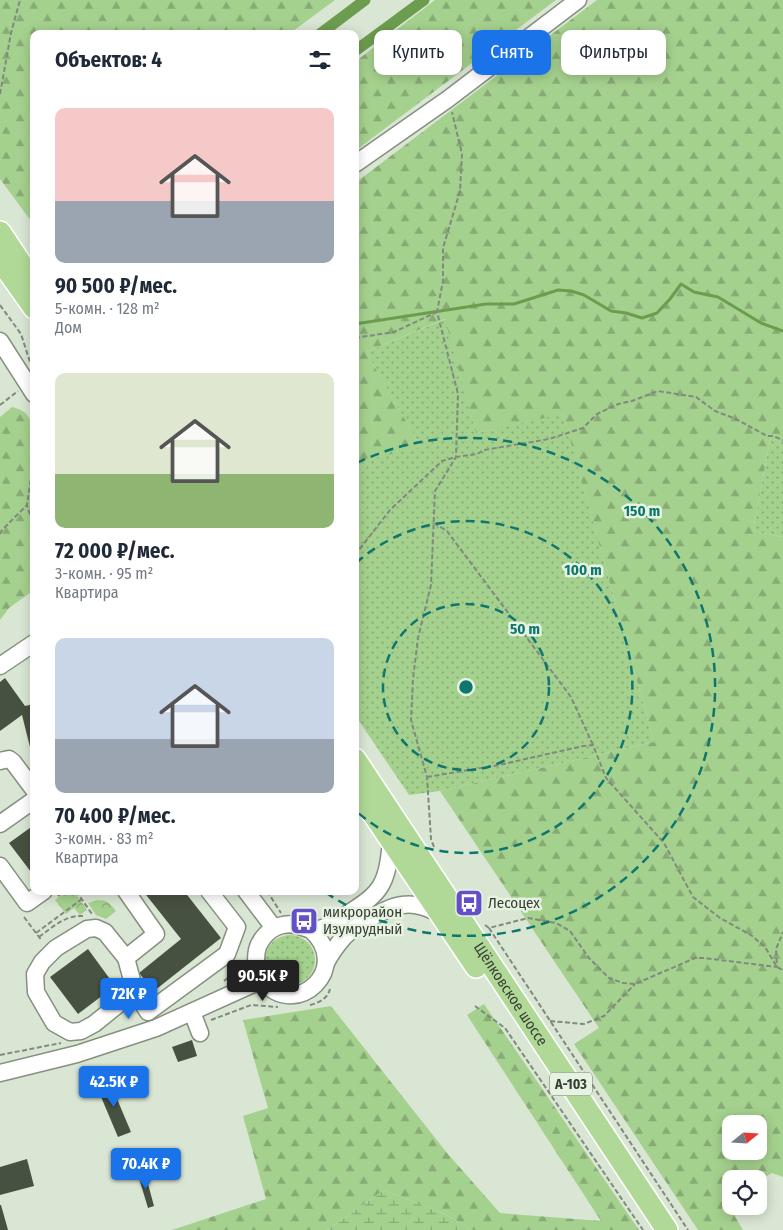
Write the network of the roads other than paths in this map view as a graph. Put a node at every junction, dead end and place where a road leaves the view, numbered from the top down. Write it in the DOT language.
graph roads {
  1 [pos="578,0"];
  2 [pos="359,161"];
  3 [pos="0,232"];
  4 [pos="0,260"];
  5 [pos="30,277"];
  6 [pos="30,302"];
  7 [pos="0,341"];
  8 [pos="30,382"];
  9 [pos="30,645"];
  10 [pos="0,666"];
  11 [pos="0,761"];
  12 [pos="359,765"];
  13 [pos="30,780"];
  14 [pos="359,793"];
  15 [pos="30,803"];
  16 [pos="0,824"];
  17 [pos="391,841"];
  18 [pos="0,866"];
  19 [pos="39,895"];
  20 [pos="129,895"];
  21 [pos="212,895"];
  22 [pos="249,895"];
  23 [pos="440,914"];
  24 [pos="274,928"];
  25 [pos="311,930"];
  26 [pos="126,958"];
  27 [pos="326,963"];
  28 [pos="262,980"];
  29 [pos="135,991"];
  30 [pos="148,1012"];
  31 [pos="192,1012"];
  32 [pos="156,1028"];
  33 [pos="70,1032"];
  34 [pos="200,1033"];
  35 [pos="77,1054"];
  36 [pos="0,1073"];
  37 [pos="653,1230"];
  38 [pos="667,1230"];
  1 -- 2 [label="street"];
  3 -- 5 [label="main road"];
  4 -- 6 [label="main road"];
  7 -- 8 [label="street"];
  9 -- 10 [label="street"];
  11 -- 13 [label="street"];
  12 -- 38 [label="main road, Щёлковское шоссе / А-103"];
  14 -- 17 [label="main road, Щёлковское шоссе / А-103"];
  15 -- 16 [label="street"];
  17 -- 23 [label="main road, Щёлковское шоссе / А-103"];
  17 -- 25 [label="street"];
  18 -- 19 [label="street"];
  20 -- 26 [label="street"];
  21 -- 30 [label="street"];
  22 -- 24 [label="street"];
  23 -- 27 [label="street"];
  23 -- 37 [label="main road, Щёлковское шоссе / А-103"];
  24 -- 25 [label="street"];
  24 -- 28 [label="street"];
  25 -- 27 [label="street"];
  26 -- 29 [label="street"];
  26 -- 33 [label="street"];
  27 -- 28 [label="street"];
  28 -- 31 [label="street"];
  29 -- 30 [label="street"];
  29 -- 33 [label="street"];
  30 -- 32 [label="street"];
  31 -- 32 [label="street"];
  31 -- 34 [label="street"];
  32 -- 35 [label="street"];
  33 -- 35 [label="street"];
  35 -- 36 [label="street"];
}
